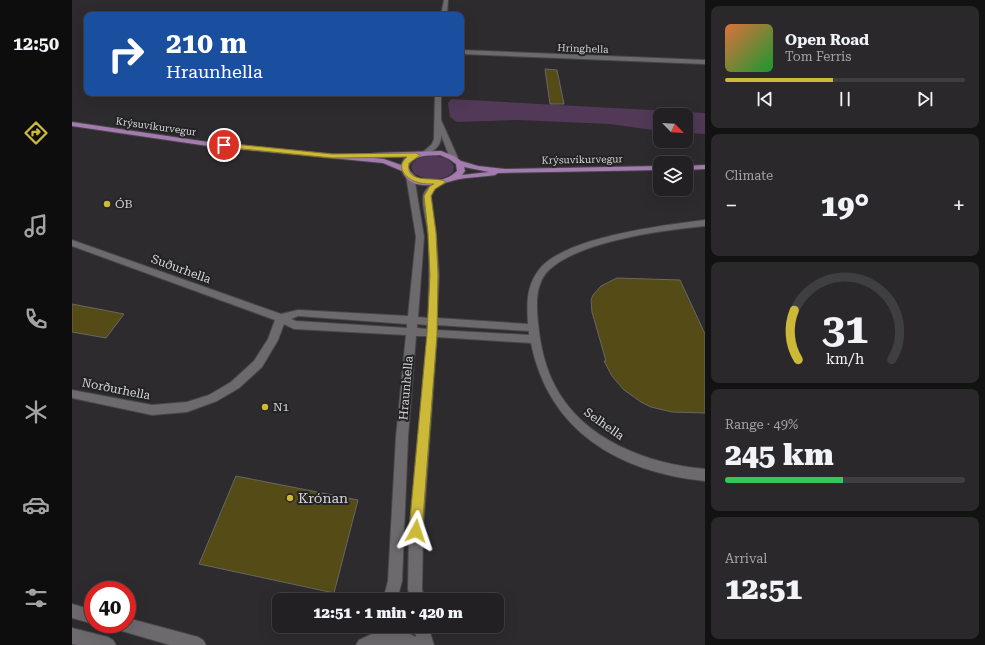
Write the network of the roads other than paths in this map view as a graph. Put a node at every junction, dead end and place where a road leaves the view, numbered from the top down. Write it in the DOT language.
graph roads {
  1 [pos="446,0"];
  2 [pos="444,12"];
  3 [pos="464,52"];
  4 [pos="705,62"];
  5 [pos="438,96"];
  6 [pos="438,115"];
  7 [pos="72,124"];
  8 [pos="427,152"];
  9 [pos="416,155"];
  10 [pos="332,156"];
  11 [pos="454,158"];
  12 [pos="460,163"];
  13 [pos="653,168"];
  14 [pos="693,168"];
  15 [pos="705,168"];
  16 [pos="404,169"];
  17 [pos="505,171"];
  18 [pos="410,176"];
  19 [pos="455,178"];
  20 [pos="443,182"];
  21 [pos="705,223"];
  22 [pos="72,243"];
  23 [pos="282,318"];
  24 [pos="412,319"];
  25 [pos="432,321"];
  26 [pos="534,328"];
  27 [pos="410,332"];
  28 [pos="432,334"];
  29 [pos="535,339"];
  30 [pos="72,394"];
  31 [pos="705,475"];
  32 [pos="392,593"];
  33 [pos="415,593"];
  34 [pos="72,611"];
  35 [pos="84,614"];
  36 [pos="136,628"];
  37 [pos="380,633"];
  38 [pos="383,633"];
  39 [pos="423,633"];
  40 [pos="72,636"];
  41 [pos="89,643"];
  42 [pos="108,645"];
  43 [pos="198,645"];
  44 [pos="364,645"];
  45 [pos="415,645"];
  46 [pos="426,645"];
  1 -- 2 [label="street"];
  3 -- 4 [label="street, Hringhella"];
  5 -- 6 [label="street"];
  6 -- 8 [label="street"];
  6 -- 11 [label="street"];
  7 -- 10 [label="main road, Krýsuvíkurvegur"];
  8 -- 9 [label="main road, Krýsuvíkurvegur"];
  8 -- 11 [label="main road"];
  9 -- 10 [label="main road, Krýsuvíkurvegur"];
  9 -- 16 [label="main road"];
  10 -- 16 [label="main road, Krýsuvíkurvegur"];
  11 -- 12 [label="main road"];
  12 -- 17 [label="main road, Krýsuvíkurvegur"];
  12 -- 19 [label="main road"];
  13 -- 17 [label="main road, Krýsuvíkurvegur"];
  14 -- 15 [label="main road"];
  16 -- 18 [label="main road"];
  17 -- 19 [label="main road, Krýsuvíkurvegur"];
  18 -- 20 [label="main road, Krýsuvíkurvegur"];
  18 -- 24 [label="street, Hraunhella"];
  19 -- 20 [label="main road, Krýsuvíkurvegur"];
  20 -- 25 [label="street, Hraunhella"];
  21 -- 26 [label="street, Selhella"];
  22 -- 23 [label="street, Suðurhella"];
  23 -- 24 [label="street"];
  23 -- 27 [label="street, Suðurhella"];
  23 -- 30 [label="street, Norðurhella"];
  24 -- 25 [label="street"];
  24 -- 27 [label="street, Hraunhella"];
  25 -- 26 [label="street"];
  25 -- 28 [label="street, Hraunhella"];
  26 -- 29 [label="street, Selhella"];
  27 -- 28 [label="street"];
  27 -- 32 [label="street, Hraunhella"];
  28 -- 29 [label="street"];
  28 -- 33 [label="street, Hraunhella"];
  29 -- 31 [label="street, Selhella"];
  34 -- 35 [label="street"];
  36 -- 43 [label="street"];
  37 -- 44 [label="street"];
  38 -- 45 [label="street"];
  39 -- 46 [label="street"];
  40 -- 41 [label="street"];
  41 -- 42 [label="street"];
}
